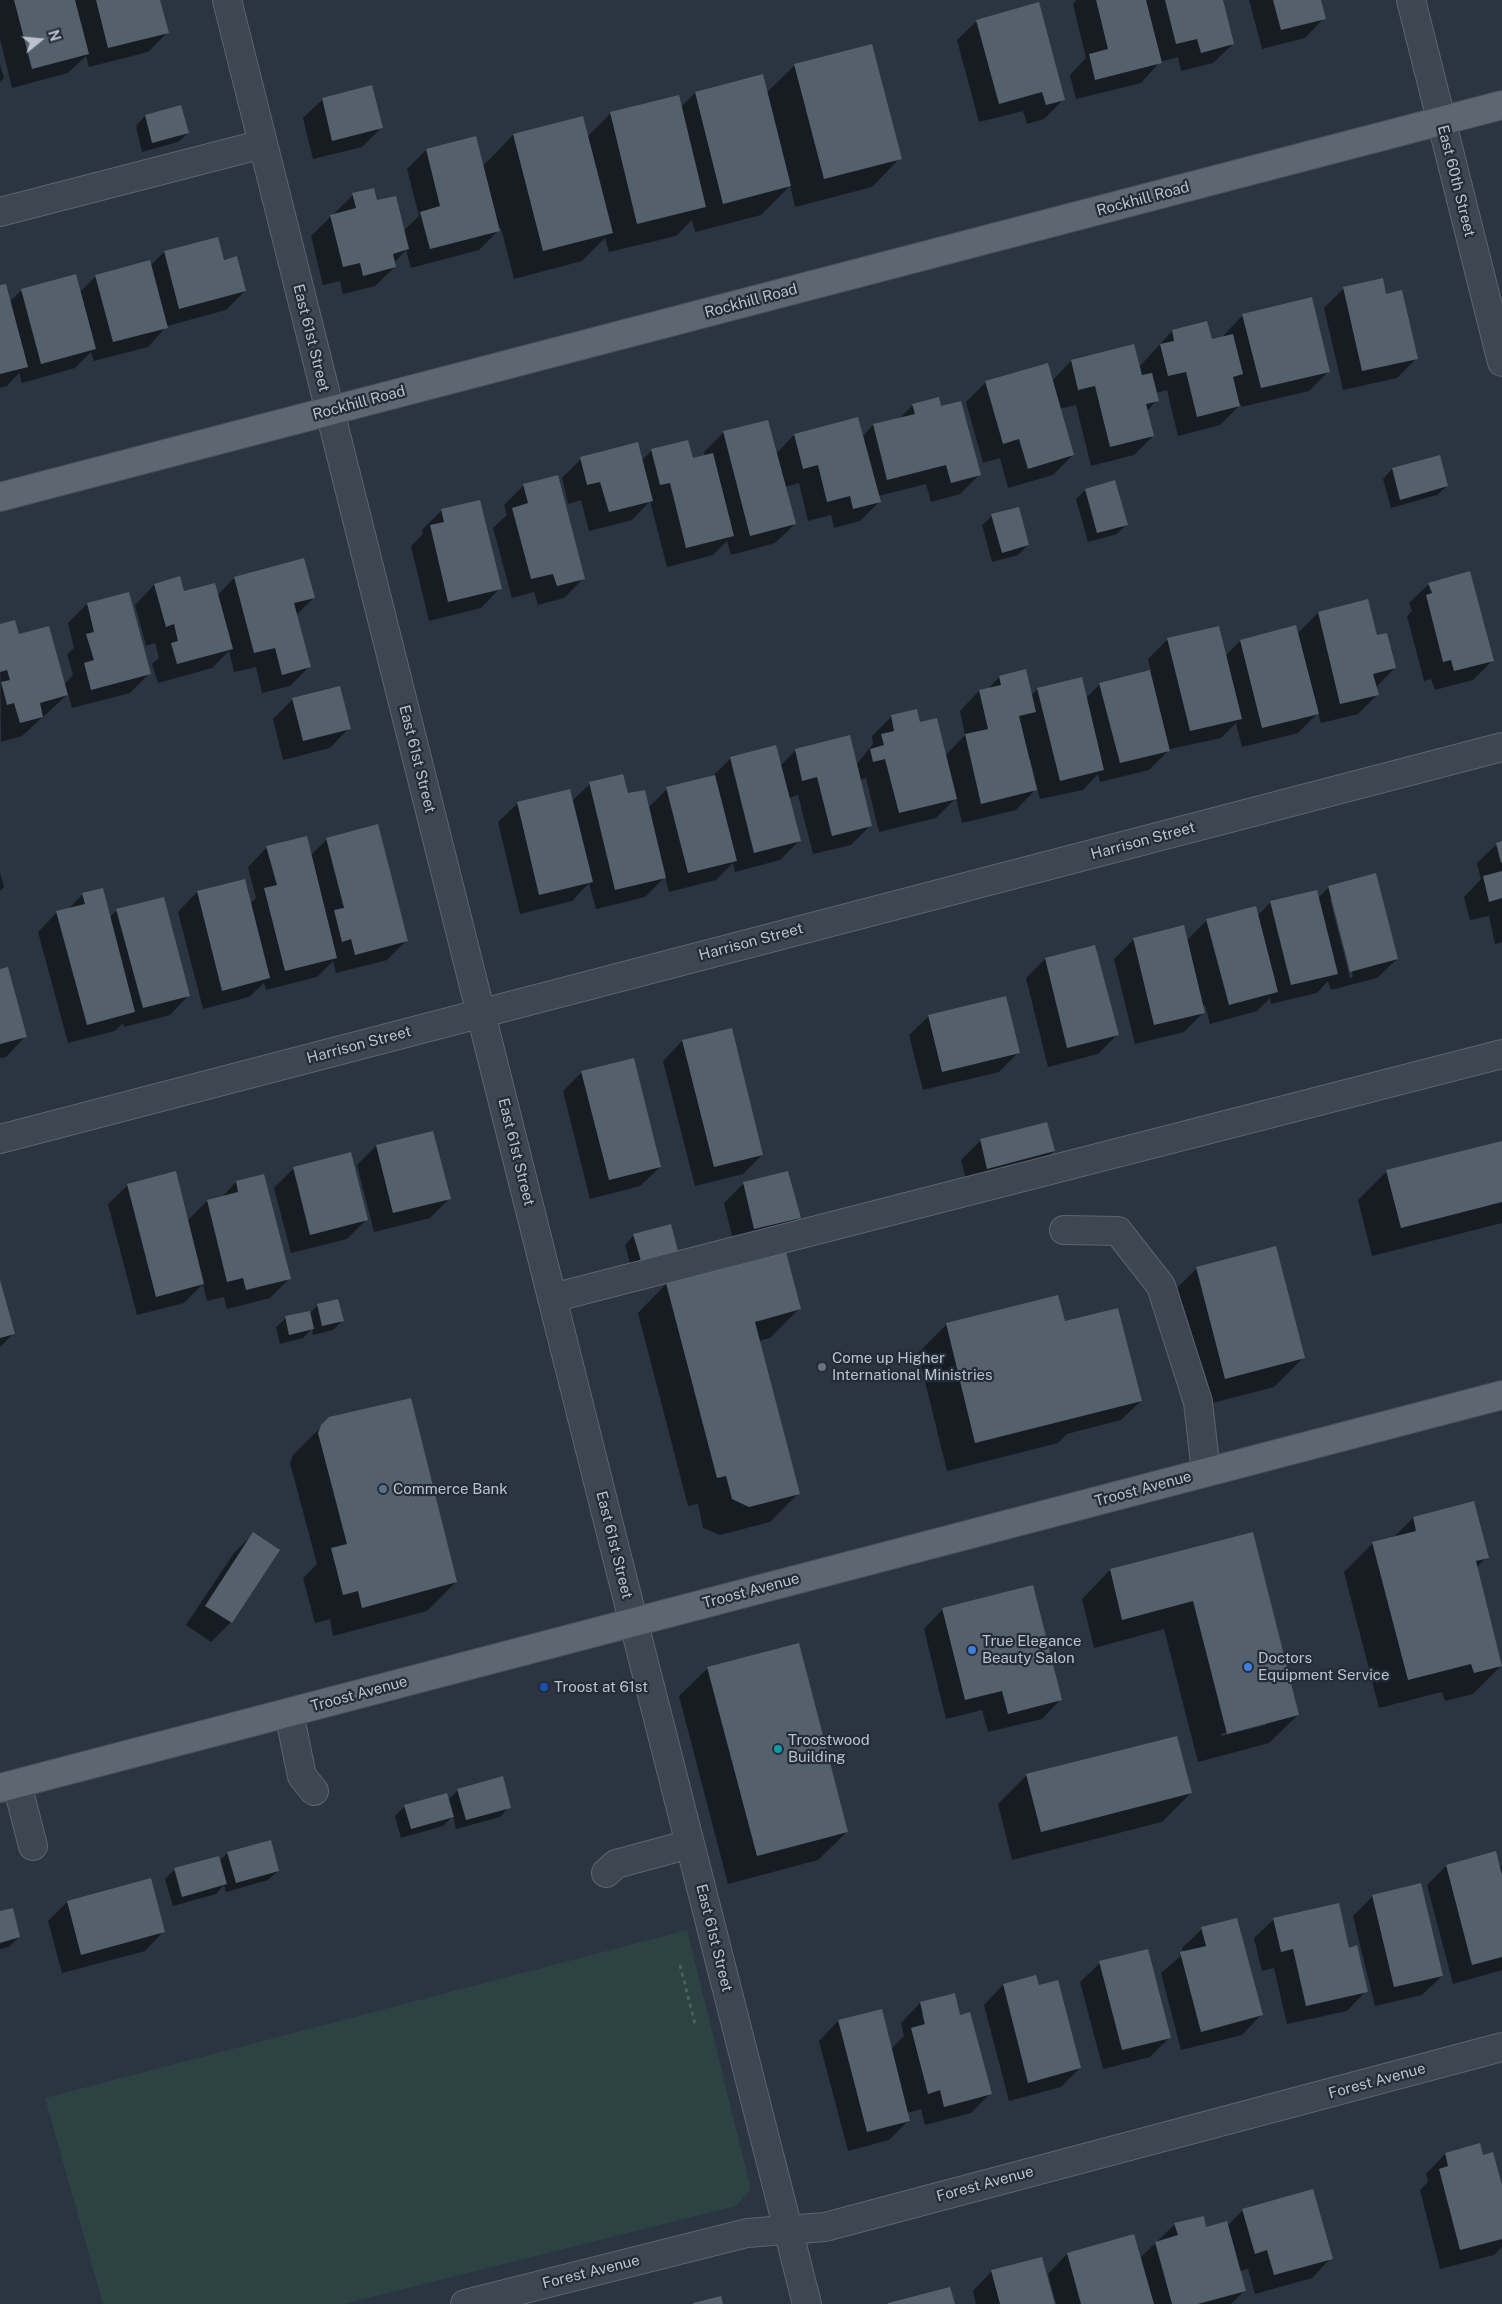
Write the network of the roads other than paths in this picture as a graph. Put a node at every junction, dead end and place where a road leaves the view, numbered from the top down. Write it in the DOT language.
graph roads {
  1 [pos="226,0"];
  2 [pos="1410,0"];
  3 [pos="1502,105"];
  4 [pos="1441,121"];
  5 [pos="263,144"];
  6 [pos="0,212"];
  7 [pos="1502,362"];
  8 [pos="329,411"];
  9 [pos="0,497"];
  10 [pos="1502,747"];
  11 [pos="481,1013"];
  12 [pos="1502,1054"];
  13 [pos="0,1139"];
  14 [pos="1064,1230"];
  15 [pos="552,1298"];
  16 [pos="1502,1395"];
  17 [pos="1206,1472"];
  18 [pos="633,1621"];
  19 [pos="289,1713"];
  20 [pos="8,1786"];
  21 [pos="314,1791"];
  22 [pos="690,1844"];
  23 [pos="33,1846"];
  24 [pos="606,1873"];
  25 [pos="1502,2047"];
  26 [pos="788,2230"];
  27 [pos="465,2304"];
  28 [pos="807,2304"];
  1 -- 5 [label="street, East 61st Street"];
  2 -- 4 [label="street, East 60th Street"];
  3 -- 4 [label="main road, Rockhill Road"];
  4 -- 7 [label="street, East 60th Street"];
  4 -- 8 [label="main road, Rockhill Road"];
  5 -- 6 [label="street"];
  5 -- 8 [label="street, East 61st Street"];
  8 -- 9 [label="main road, Rockhill Road"];
  8 -- 11 [label="street, East 61st Street"];
  10 -- 11 [label="street, Harrison Street"];
  11 -- 13 [label="street, Harrison Street"];
  11 -- 15 [label="street, East 61st Street"];
  12 -- 15 [label="street"];
  14 -- 17 [label="street"];
  15 -- 18 [label="street, East 61st Street"];
  16 -- 17 [label="main road, Troost Avenue"];
  17 -- 18 [label="main road, Troost Avenue"];
  18 -- 19 [label="main road, Troost Avenue"];
  18 -- 22 [label="street, East 61st Street"];
  19 -- 20 [label="main road, Troost Avenue"];
  19 -- 21 [label="street"];
  20 -- 23 [label="street"];
  22 -- 24 [label="street"];
  22 -- 26 [label="street, East 61st Street"];
  25 -- 26 [label="street, Forest Avenue"];
  26 -- 27 [label="street, Forest Avenue"];
  26 -- 28 [label="street, East 61st Street"];
}
